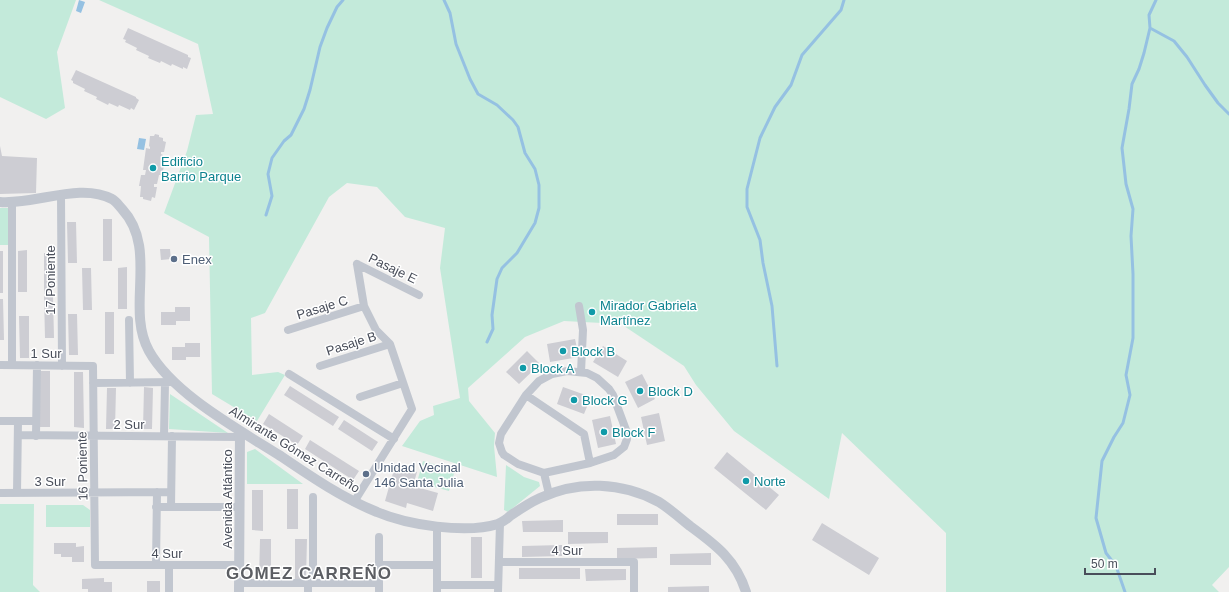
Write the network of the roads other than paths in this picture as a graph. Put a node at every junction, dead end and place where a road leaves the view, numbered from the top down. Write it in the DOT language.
graph roads {
  1 [pos="61,195"];
  2 [pos="0,202"];
  3 [pos="12,203"];
  4 [pos="419,294"];
  5 [pos="364,306"];
  6 [pos="579,306"];
  7 [pos="129,320"];
  8 [pos="288,330"];
  9 [pos="390,344"];
  10 [pos="0,365"];
  11 [pos="12,365"];
  12 [pos="37,365"];
  13 [pos="62,366"];
  14 [pos="93,366"];
  15 [pos="320,366"];
  16 [pos="581,372"];
  17 [pos="289,374"];
  18 [pos="170,382"];
  19 [pos="93,383"];
  20 [pos="130,383"];
  21 [pos="403,383"];
  22 [pos="526,395"];
  23 [pos="360,397"];
  24 [pos="0,421"];
  25 [pos="18,421"];
  26 [pos="36,421"];
  27 [pos="240,434"];
  28 [pos="18,435"];
  29 [pos="36,436"];
  30 [pos="93,436"];
  31 [pos="168,436"];
  32 [pos="394,439"];
  33 [pos="590,463"];
  34 [pos="544,473"];
  35 [pos="156,492"];
  36 [pos="171,492"];
  37 [pos="0,493"];
  38 [pos="17,493"];
  39 [pos="94,493"];
  40 [pos="549,494"];
  41 [pos="313,498"];
  42 [pos="354,502"];
  43 [pos="156,507"];
  44 [pos="171,507"];
  45 [pos="240,507"];
  46 [pos="500,523"];
  47 [pos="437,527"];
  48 [pos="379,537"];
  49 [pos="499,562"];
  50 [pos="95,565"];
  51 [pos="156,565"];
  52 [pos="168,565"];
  53 [pos="239,565"];
  54 [pos="379,565"];
  55 [pos="437,565"];
  56 [pos="310,586"];
  57 [pos="239,588"];
  58 [pos="379,588"];
  59 [pos="437,588"];
  60 [pos="498,588"];
  61 [pos="169,592"];
  62 [pos="634,592"];
  63 [pos="746,592"];
  1 -- 3 [label="street, Almirante Gómez Carreño"];
  1 -- 13 [label="street, 17 Poniente"];
  1 -- 18 [label="street, Almirante Gómez Carreño"];
  2 -- 3 [label="street, Almirante Gómez Carreño"];
  3 -- 11 [label="street"];
  4 -- 5 [label="street, Pasaje E"];
  5 -- 8 [label="street, Pasaje C"];
  5 -- 9 [label="street"];
  6 -- 16 [label="street"];
  7 -- 20 [label="street"];
  9 -- 15 [label="street, Pasaje B"];
  9 -- 21 [label="street"];
  10 -- 11 [label="street, 1 Sur"];
  11 -- 12 [label="street, 1 Sur"];
  12 -- 13 [label="street, 1 Sur"];
  12 -- 26 [label="street"];
  13 -- 14 [label="street, 1 Sur"];
  14 -- 19 [label="street, 16 Poniente"];
  16 -- 22 [label="street"];
  16 -- 33 [label="street"];
  17 -- 32 [label="street"];
  18 -- 20 [label="street"];
  18 -- 27 [label="street, Almirante Gómez Carreño"];
  18 -- 31 [label="street"];
  19 -- 20 [label="street"];
  19 -- 30 [label="street, 16 Poniente"];
  21 -- 23 [label="street"];
  21 -- 32 [label="street"];
  22 -- 33 [label="street"];
  22 -- 34 [label="street"];
  24 -- 25 [label="street"];
  25 -- 26 [label="street"];
  25 -- 28 [label="street"];
  26 -- 29 [label="street"];
  27 -- 31 [label="street, 2 Sur"];
  27 -- 42 [label="street, Almirante Gómez Carreño"];
  27 -- 45 [label="street, Avenida Atlántico"];
  28 -- 29 [label="street, 2 Sur"];
  28 -- 38 [label="street"];
  29 -- 30 [label="street, 2 Sur"];
  30 -- 31 [label="street, 2 Sur"];
  30 -- 39 [label="street, 16 Poniente"];
  31 -- 36 [label="street"];
  32 -- 42 [label="street"];
  33 -- 34 [label="street"];
  34 -- 40 [label="street"];
  35 -- 36 [label="street, 3 Sur"];
  35 -- 39 [label="street, 3 Sur"];
  35 -- 43 [label="street"];
  36 -- 44 [label="street"];
  37 -- 38 [label="street, 3 Sur"];
  38 -- 39 [label="street, 3 Sur"];
  39 -- 50 [label="street, 16 Poniente"];
  40 -- 46 [label="street, Almirante Gómez Carreño"];
  40 -- 63 [label="street, Almirante Gómez Carreño"];
  41 -- 56 [label="street"];
  42 -- 47 [label="street, Almirante Gómez Carreño"];
  43 -- 44 [label="street"];
  43 -- 51 [label="street"];
  44 -- 45 [label="street"];
  45 -- 53 [label="street, Avenida Atlántico"];
  46 -- 47 [label="street, Almirante Gómez Carreño"];
  46 -- 49 [label="street"];
  47 -- 55 [label="street"];
  48 -- 54 [label="street"];
  49 -- 60 [label="street"];
  49 -- 62 [label="street, 4 Sur"];
  50 -- 51 [label="street, 4 Sur"];
  51 -- 52 [label="street, 4 Sur"];
  52 -- 53 [label="street, 4 Sur"];
  52 -- 61 [label="street"];
  53 -- 57 [label="street, Avenida Atlántico"];
  54 -- 55 [label="street"];
  54 -- 58 [label="street"];
  55 -- 59 [label="street"];
  56 -- 57 [label="street"];
  56 -- 58 [label="street"];
  59 -- 60 [label="street"];
}
